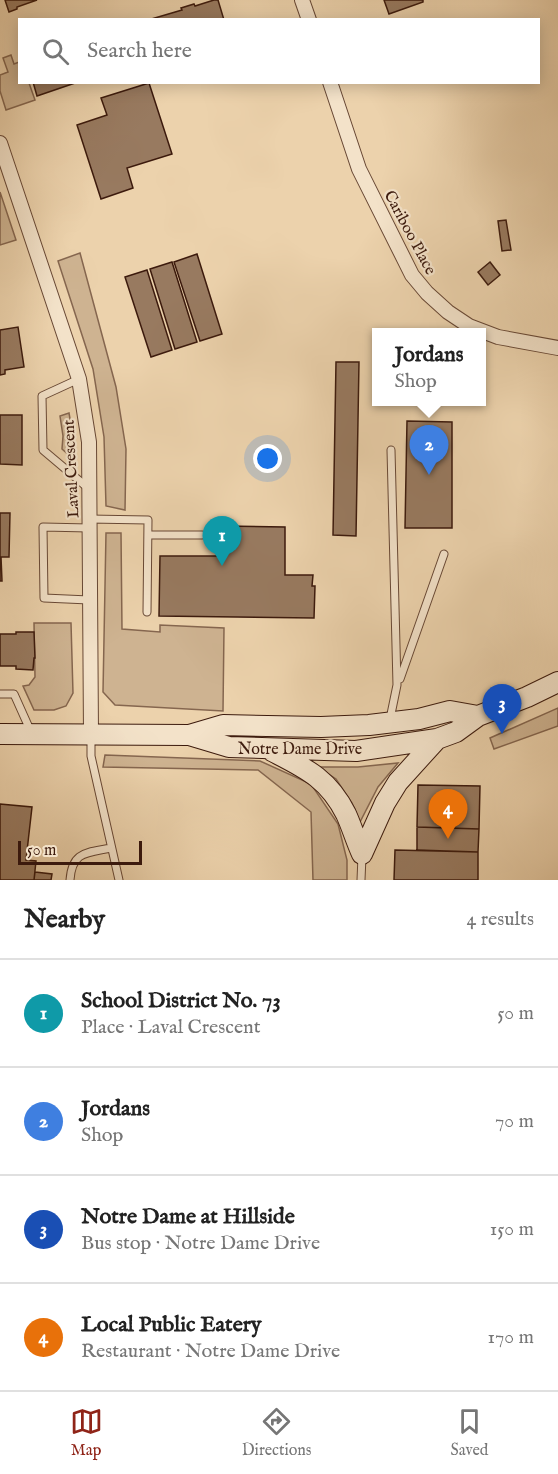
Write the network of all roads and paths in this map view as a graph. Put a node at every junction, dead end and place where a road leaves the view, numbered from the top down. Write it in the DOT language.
graph roads {
  1 [pos="302,0"];
  2 [pos="308,18"];
  3 [pos="331,84"];
  4 [pos="0,143"];
  5 [pos="474,328"];
  6 [pos="486,332"];
  7 [pos="558,348"];
  8 [pos="79,378"];
  9 [pos="391,450"];
  10 [pos="89,488"];
  11 [pos="89,524"];
  12 [pos="148,536"];
  13 [pos="202,536"];
  14 [pos="444,554"];
  15 [pos="89,600"];
  16 [pos="147,612"];
  17 [pos="558,682"];
  18 [pos="397,685"];
  19 [pos="0,694"];
  20 [pos="478,716"];
  21 [pos="389,723"];
  22 [pos="0,734"];
  23 [pos="32,734"];
  24 [pos="90,734"];
  25 [pos="189,735"];
  26 [pos="437,739"];
  27 [pos="266,749"];
  28 [pos="111,848"];
  29 [pos="362,854"];
  30 [pos="70,880"];
  31 [pos="119,880"];
  32 [pos="361,880"];
  1 -- 2 [label="street"];
  3 -- 5 [label="street, Cariboo Place"];
  4 -- 8 [label="street, Laval Crescent"];
  6 -- 7 [label="street, Cariboo Place"];
  8 -- 10 [label="street, Laval Crescent"];
  8 -- 10 [label="lane"];
  9 -- 18 [label="lane"];
  10 -- 11 [label="street, Laval Crescent"];
  11 -- 12 [label="lane"];
  11 -- 15 [label="street, Laval Crescent"];
  11 -- 15 [label="lane"];
  12 -- 13 [label="lane"];
  12 -- 16 [label="lane"];
  14 -- 18 [label="lane"];
  15 -- 24 [label="street, Laval Crescent"];
  17 -- 20 [label="street, Notre Dame Drive"];
  18 -- 21 [label="lane"];
  19 -- 23 [label="lane"];
  20 -- 21 [label="street, Notre Dame Drive"];
  20 -- 26 [label="street, Notre Dame Drive"];
  21 -- 25 [label="street, Notre Dame Drive"];
  22 -- 23 [label="street, Notre Dame Drive"];
  23 -- 24 [label="street, Notre Dame Drive"];
  24 -- 25 [label="street, Notre Dame Drive"];
  24 -- 28 [label="lane"];
  25 -- 27 [label="street, Notre Dame Drive"];
  26 -- 27 [label="street, Notre Dame Drive"];
  26 -- 29 [label="street"];
  27 -- 29 [label="street"];
  28 -- 30 [label="lane"];
  28 -- 31 [label="lane"];
  29 -- 32 [label="lane"];
}
